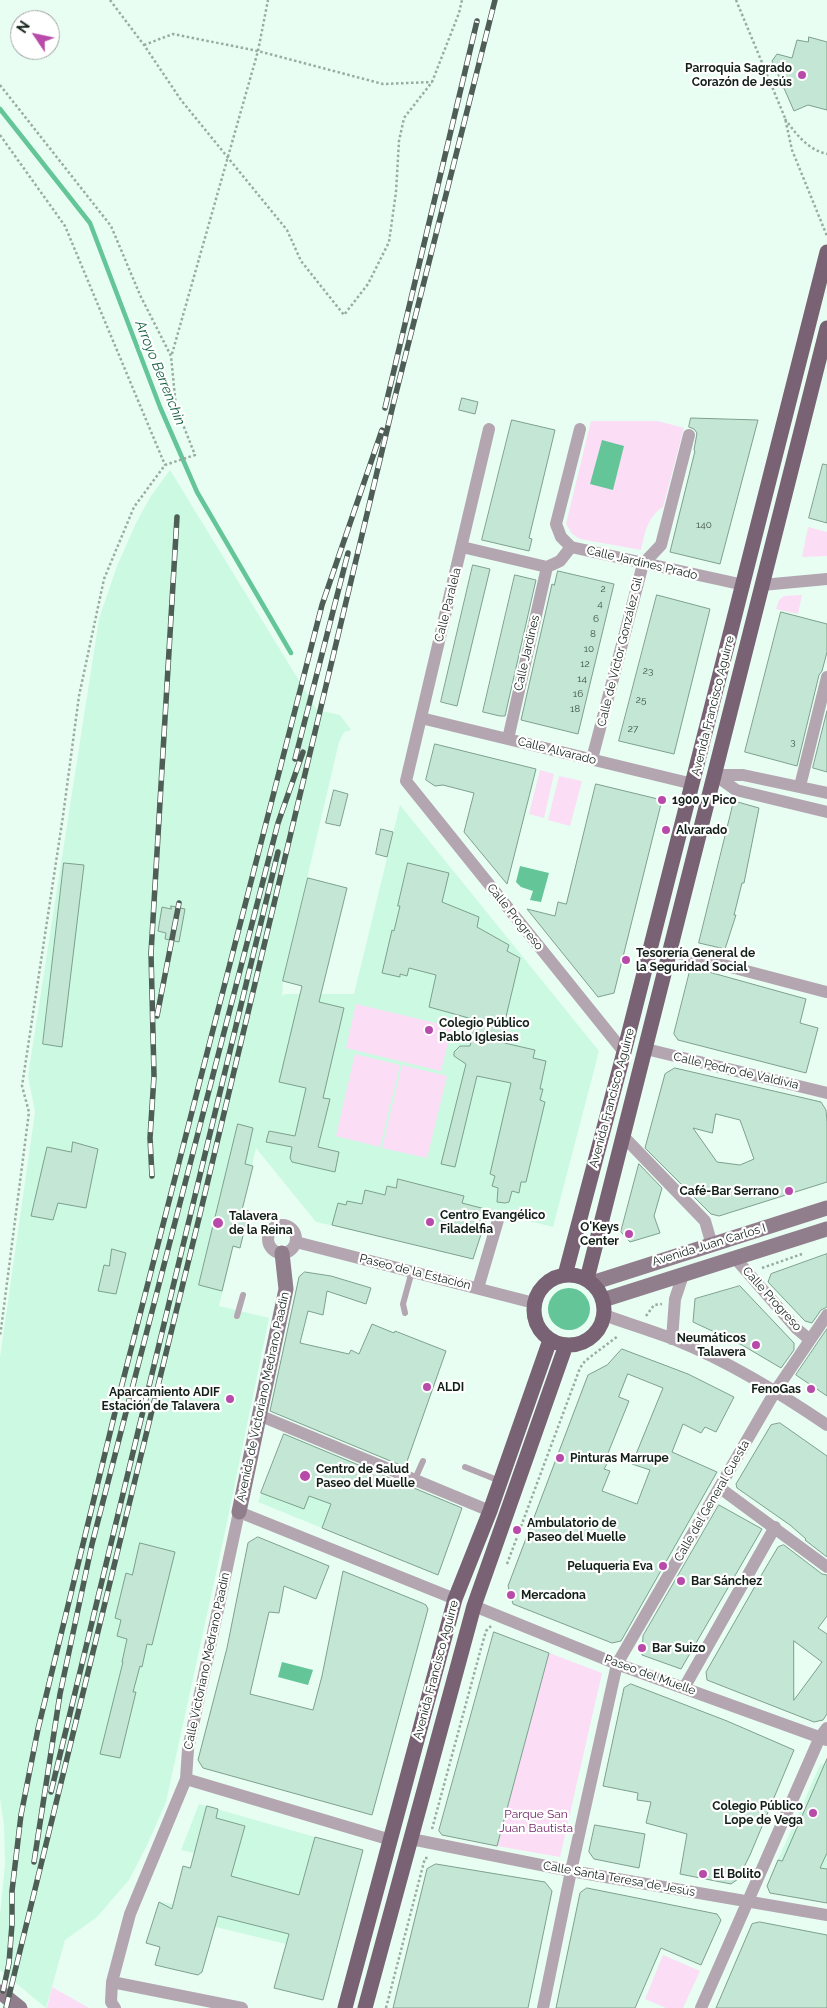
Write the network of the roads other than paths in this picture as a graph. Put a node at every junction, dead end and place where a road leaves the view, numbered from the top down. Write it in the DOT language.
graph roads {
  1 [pos="827,252"];
  2 [pos="827,328"];
  3 [pos="489,429"];
  4 [pos="580,429"];
  5 [pos="689,434"];
  6 [pos="462,547"];
  7 [pos="571,547"];
  8 [pos="643,564"];
  9 [pos="546,567"];
  10 [pos="827,579"];
  11 [pos="744,585"];
  12 [pos="762,585"];
  13 [pos="827,677"];
  14 [pos="420,718"];
  15 [pos="508,739"];
  16 [pos="592,760"];
  17 [pos="715,775"];
  18 [pos="406,781"];
  19 [pos="693,784"];
  20 [pos="800,786"];
  21 [pos="827,793"];
  22 [pos="827,812"];
  23 [pos="670,951"];
  24 [pos="827,992"];
  25 [pos="827,999"];
  26 [pos="646,1049"];
  27 [pos="624,1052"];
  28 [pos="827,1092"];
  29 [pos="623,1136"];
  30 [pos="827,1208"];
  31 [pos="498,1220"];
  32 [pos="827,1229"];
  33 [pos="296,1242"];
  34 [pos="712,1245"];
  35 [pos="282,1254"];
  36 [pos="735,1258"];
  37 [pos="412,1271"];
  38 [pos="565,1274"];
  39 [pos="683,1275"];
  40 [pos="589,1281"];
  41 [pos="478,1288"];
  42 [pos="243,1295"];
  43 [pos="534,1303"];
  44 [pos="603,1308"];
  45 [pos="405,1313"];
  46 [pos="827,1315"];
  47 [pos="237,1316"];
  48 [pos="672,1339"];
  49 [pos="809,1339"];
  50 [pos="550,1340"];
  51 [pos="566,1345"];
  52 [pos="776,1390"];
  53 [pos="261,1416"];
  54 [pos="827,1425"];
  55 [pos="423,1461"];
  56 [pos="465,1467"];
  57 [pos="415,1479"];
  58 [pos="500,1481"];
  59 [pos="720,1488"];
  60 [pos="490,1511"];
  61 [pos="239,1512"];
  62 [pos="775,1527"];
  63 [pos="827,1567"];
  64 [pos="455,1599"];
  65 [pos="474,1606"];
  66 [pos="617,1664"];
  67 [pos="684,1688"];
  68 [pos="825,1735"];
  69 [pos="186,1779"];
  70 [pos="411,1839"];
  71 [pos="391,1840"];
  72 [pos="571,1871"];
  73 [pos="747,1900"];
  74 [pos="827,1916"];
  75 [pos="112,1982"];
  76 [pos="0,1992"];
  77 [pos="20,2008"];
  78 [pos="115,2008"];
  79 [pos="242,2008"];
  80 [pos="346,2008"];
  81 [pos="365,2008"];
  82 [pos="543,2008"];
  83 [pos="700,2008"];
  1 -- 11 [label="main road, Avenida Francisco Aguirre"];
  2 -- 12 [label="main road, Avenida Francisco Aguirre"];
  3 -- 6 [label="street, Calle Paralela"];
  4 -- 7 [label="street"];
  5 -- 8 [label="street, Calle de Victor González Gil"];
  6 -- 9 [label="street"];
  6 -- 14 [label="street, Calle Paralela"];
  7 -- 8 [label="street, Calle Jardines Prado"];
  7 -- 9 [label="street, Calle Jardines Prado"];
  8 -- 11 [label="street, Calle Jardines Prado"];
  8 -- 16 [label="street, Calle de Victor González Gil"];
  9 -- 15 [label="street, Calle Jardines"];
  10 -- 12 [label="street"];
  11 -- 19 [label="main road, Avenida Francisco Aguirre"];
  12 -- 17 [label="main road, Avenida Francisco Aguirre"];
  13 -- 20 [label="street"];
  14 -- 15 [label="street, Calle Alvarado"];
  14 -- 18 [label="street, Calle Paralela"];
  15 -- 16 [label="street, Calle Alvarado"];
  16 -- 19 [label="street, Calle Alvarado"];
  17 -- 20 [label="street"];
  17 -- 22 [label="street"];
  17 -- 23 [label="main road, Avenida Francisco Aguirre"];
  18 -- 27 [label="street, Calle Progreso"];
  19 -- 27 [label="main road, Avenida Francisco Aguirre"];
  20 -- 21 [label="street"];
  23 -- 24 [label="street"];
  23 -- 26 [label="main road, Avenida Francisco Aguirre"];
  24 -- 25 [label="street"];
  26 -- 28 [label="street, Calle Pedro de Valdivia"];
  26 -- 29 [label="main road, Avenida Francisco Aguirre"];
  27 -- 38 [label="main road, Avenida Francisco Aguirre"];
  29 -- 34 [label="street"];
  29 -- 40 [label="main road, Avenida Francisco Aguirre"];
  30 -- 34 [label="street, Avenida Juan Carlos I"];
  31 -- 41 [label="street"];
  32 -- 36 [label="street, Avenida Juan Carlos I"];
  33 -- 35 [label="street"];
  33 -- 35 [label="street"];
  33 -- 37 [label="street, Paseo de la Estación"];
  34 -- 40 [label="street, Avenida Juan Carlos I"];
  35 -- 53 [label="street, Avenida de Victoriano Medrano Paadin"];
  36 -- 39 [label="street, Avenida Juan Carlos I"];
  36 -- 49 [label="street, Calle Progreso"];
  37 -- 41 [label="street, Paseo de la Estación"];
  37 -- 45 [label="lane"];
  38 -- 40 [label="main road"];
  38 -- 43 [label="main road"];
  39 -- 44 [label="street, Avenida Juan Carlos I"];
  39 -- 48 [label="street"];
  40 -- 44 [label="main road"];
  41 -- 43 [label="street, Paseo de la Estación"];
  42 -- 47 [label="lane"];
  43 -- 50 [label="main road"];
  44 -- 48 [label="street"];
  44 -- 51 [label="main road"];
  46 -- 49 [label="street, Calle del General Cuesta"];
  48 -- 52 [label="street"];
  49 -- 52 [label="street, Calle del General Cuesta"];
  50 -- 51 [label="main road"];
  50 -- 58 [label="main road, Avenida Francisco Aguirre"];
  51 -- 65 [label="main road, Avenida Francisco Aguirre"];
  52 -- 54 [label="street"];
  52 -- 59 [label="street, Calle del General Cuesta"];
  53 -- 57 [label="street"];
  53 -- 61 [label="street, Avenida de Victoriano Medrano Paadin"];
  55 -- 57 [label="lane"];
  56 -- 58 [label="lane"];
  57 -- 60 [label="street"];
  58 -- 60 [label="main road, Avenida Francisco Aguirre"];
  59 -- 62 [label="street"];
  59 -- 66 [label="street, Calle del General Cuesta"];
  60 -- 64 [label="main road, Avenida Francisco Aguirre"];
  61 -- 64 [label="street"];
  61 -- 69 [label="street, Calle Victoriano Medrano Paadin"];
  62 -- 63 [label="street"];
  62 -- 67 [label="street"];
  64 -- 71 [label="main road, Avenida Francisco Aguirre"];
  65 -- 66 [label="street, Paseo del Muelle"];
  65 -- 70 [label="main road, Avenida Francisco Aguirre"];
  66 -- 67 [label="street, Paseo del Muelle"];
  66 -- 72 [label="street, Calle del General Cuesta"];
  67 -- 68 [label="street, Paseo del Muelle"];
  68 -- 73 [label="street"];
  69 -- 71 [label="street"];
  69 -- 75 [label="street, Calle Victoriano Medrano Paadin"];
  70 -- 72 [label="street, Calle Santa Teresa de Jesús"];
  70 -- 81 [label="main road, Avenida Francisco Aguirre"];
  71 -- 80 [label="main road, Avenida Francisco Aguirre"];
  72 -- 73 [label="street, Calle Santa Teresa de Jesús"];
  72 -- 82 [label="street, Calle del General Cuesta"];
  73 -- 74 [label="street, Calle Santa Teresa de Jesús"];
  73 -- 83 [label="street"];
  75 -- 78 [label="street, Calle Victoriano Medrano Paadin"];
  75 -- 79 [label="street"];
  76 -- 77 [label="street"];
}
